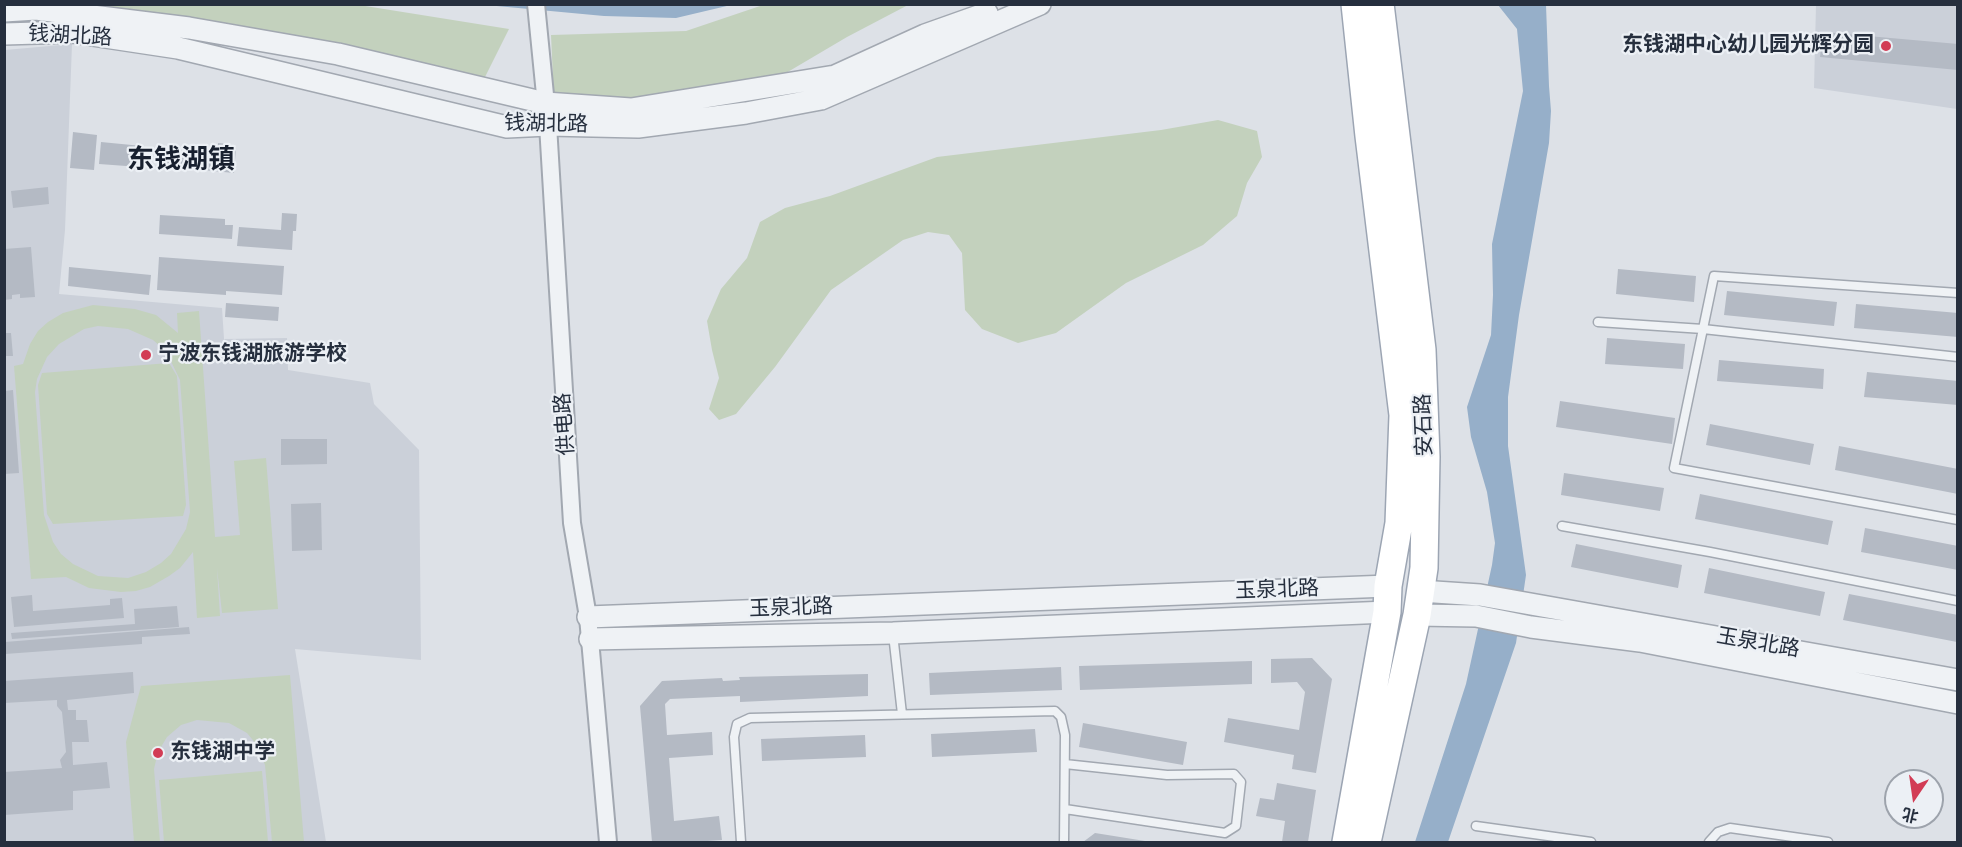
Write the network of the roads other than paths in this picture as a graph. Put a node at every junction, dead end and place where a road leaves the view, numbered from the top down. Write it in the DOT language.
graph roads {
  1 [pos="536,4"];
  2 [pos="1010,4"];
  3 [pos="1040,4"];
  4 [pos="1355,4"];
  5 [pos="1380,4"];
  6 [pos="4,11"];
  7 [pos="4,34"];
  8 [pos="545,103"];
  9 [pos="548,125"];
  10 [pos="1958,293"];
  11 [pos="1598,322"];
  12 [pos="1703,329"];
  13 [pos="1958,357"];
  14 [pos="1958,520"];
  15 [pos="1562,526"];
  16 [pos="1388,599"];
  17 [pos="1958,601"];
  18 [pos="1418,603"];
  19 [pos="588,617"];
  20 [pos="892,633"];
  21 [pos="590,639"];
  22 [pos="1958,680"];
  23 [pos="1958,703"];
  24 [pos="902,714"];
  25 [pos="1065,764"];
  26 [pos="1065,809"];
  27 [pos="1476,826"];
  28 [pos="608,843"];
  29 [pos="741,843"];
  30 [pos="1064,843"];
  31 [pos="1346,843"];
  32 [pos="1367,843"];
  33 [pos="1591,843"];
  34 [pos="1709,843"];
  35 [pos="1828,843"];
  1 -- 8 [label="street, 供电路"];
  2 -- 8 [label="street, 钱湖北路"];
  3 -- 9 [label="street, 钱湖北路"];
  4 -- 16 [label="main road, 安石路"];
  5 -- 18 [label="main road, 安石路"];
  6 -- 8 [label="street, 钱湖北路"];
  7 -- 9 [label="street, 钱湖北路"];
  8 -- 9 [label="street, 供电路"];
  9 -- 19 [label="street, 供电路"];
  10 -- 12 [label="lane"];
  11 -- 12 [label="lane"];
  12 -- 13 [label="lane"];
  12 -- 14 [label="lane"];
  15 -- 17 [label="lane"];
  16 -- 18 [label="main road, 玉泉北路"];
  16 -- 19 [label="street, 玉泉北路"];
  16 -- 20 [label="street, 玉泉北路"];
  16 -- 31 [label="main road, 安石路"];
  18 -- 22 [label="street, 玉泉北路"];
  18 -- 23 [label="street, 玉泉北路"];
  18 -- 32 [label="main road, 安石路"];
  19 -- 21 [label="street, 供电路"];
  20 -- 21 [label="street, 玉泉北路"];
  20 -- 24 [label="lane"];
  21 -- 28 [label="street, 供电路"];
  24 -- 25 [label="lane"];
  24 -- 29 [label="lane"];
  25 -- 26 [label="lane"];
  25 -- 26 [label="lane"];
  26 -- 30 [label="lane"];
  27 -- 33 [label="lane"];
  34 -- 35 [label="lane"];
}
